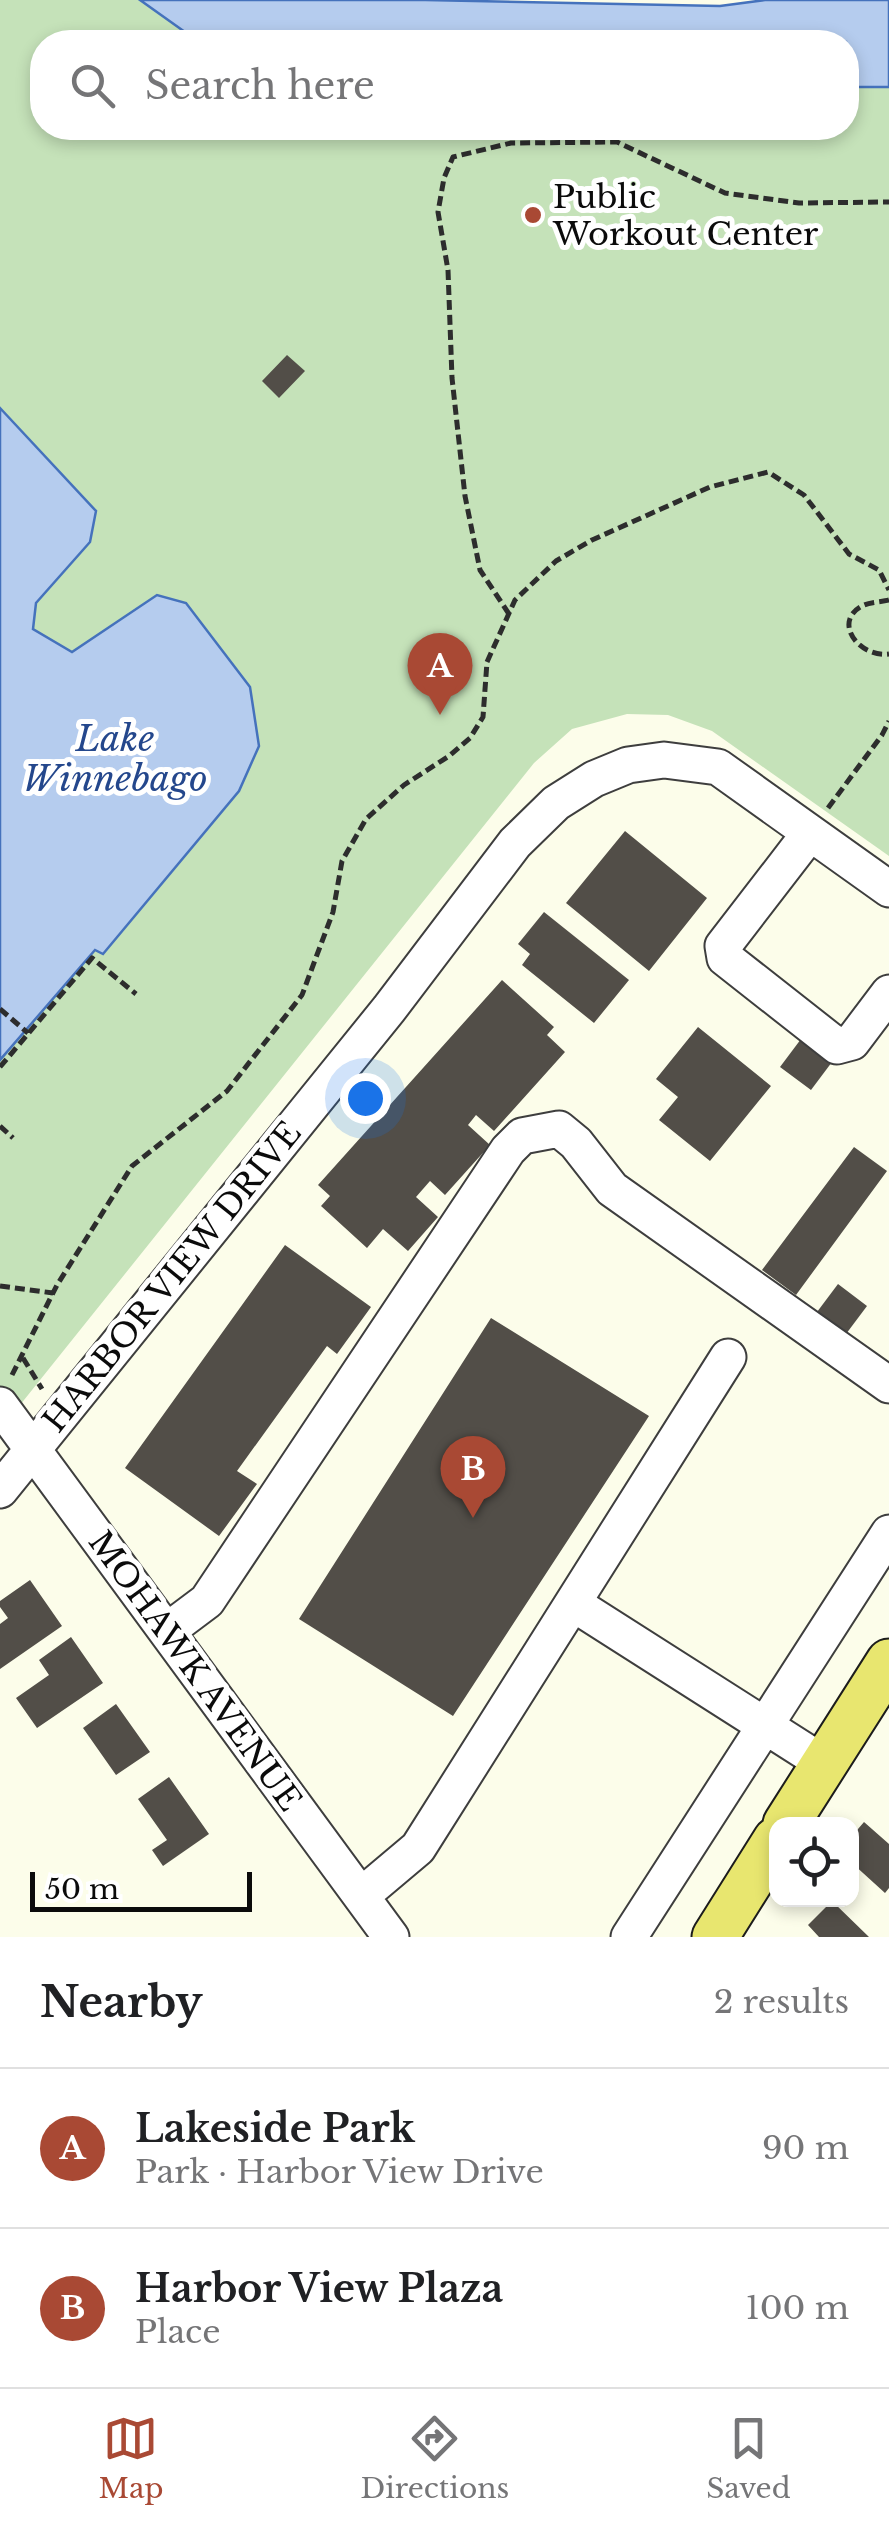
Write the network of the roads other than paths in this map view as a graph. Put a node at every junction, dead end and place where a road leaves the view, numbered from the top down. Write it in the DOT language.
graph roads {
  1 [pos="810,833"];
  2 [pos="889,890"];
  3 [pos="889,993"];
  4 [pos="728,1357"];
  5 [pos="889,1385"];
  6 [pos="4,1394"];
  7 [pos="33,1447"];
  8 [pos="0,1490"];
  9 [pos="889,1533"];
  10 [pos="574,1604"];
  11 [pos="166,1631"];
  12 [pos="889,1662"];
  13 [pos="765,1726"];
  14 [pos="825,1764"];
  15 [pos="791,1817"];
  16 [pos="769,1851"];
  17 [pos="360,1896"];
  18 [pos="391,1937"];
  19 [pos="629,1937"];
  20 [pos="715,1937"];
  1 -- 2 [label="street, HARBOR VIEW DRIVE"];
  1 -- 3 [label="street"];
  1 -- 7 [label="street, HARBOR VIEW DRIVE"];
  4 -- 10 [label="street"];
  5 -- 11 [label="street"];
  6 -- 7 [label="street, MOHAWK AVENUE"];
  7 -- 8 [label="street, HARBOR VIEW DRIVE"];
  7 -- 11 [label="street, MOHAWK AVENUE"];
  9 -- 13 [label="street"];
  10 -- 13 [label="street"];
  10 -- 17 [label="street"];
  11 -- 17 [label="street, MOHAWK AVENUE"];
  12 -- 14 [label="main road"];
  13 -- 14 [label="street"];
  13 -- 19 [label="street"];
  14 -- 15 [label="main road"];
  16 -- 20 [label="main road"];
  17 -- 18 [label="street, MOHAWK AVENUE"];
}
